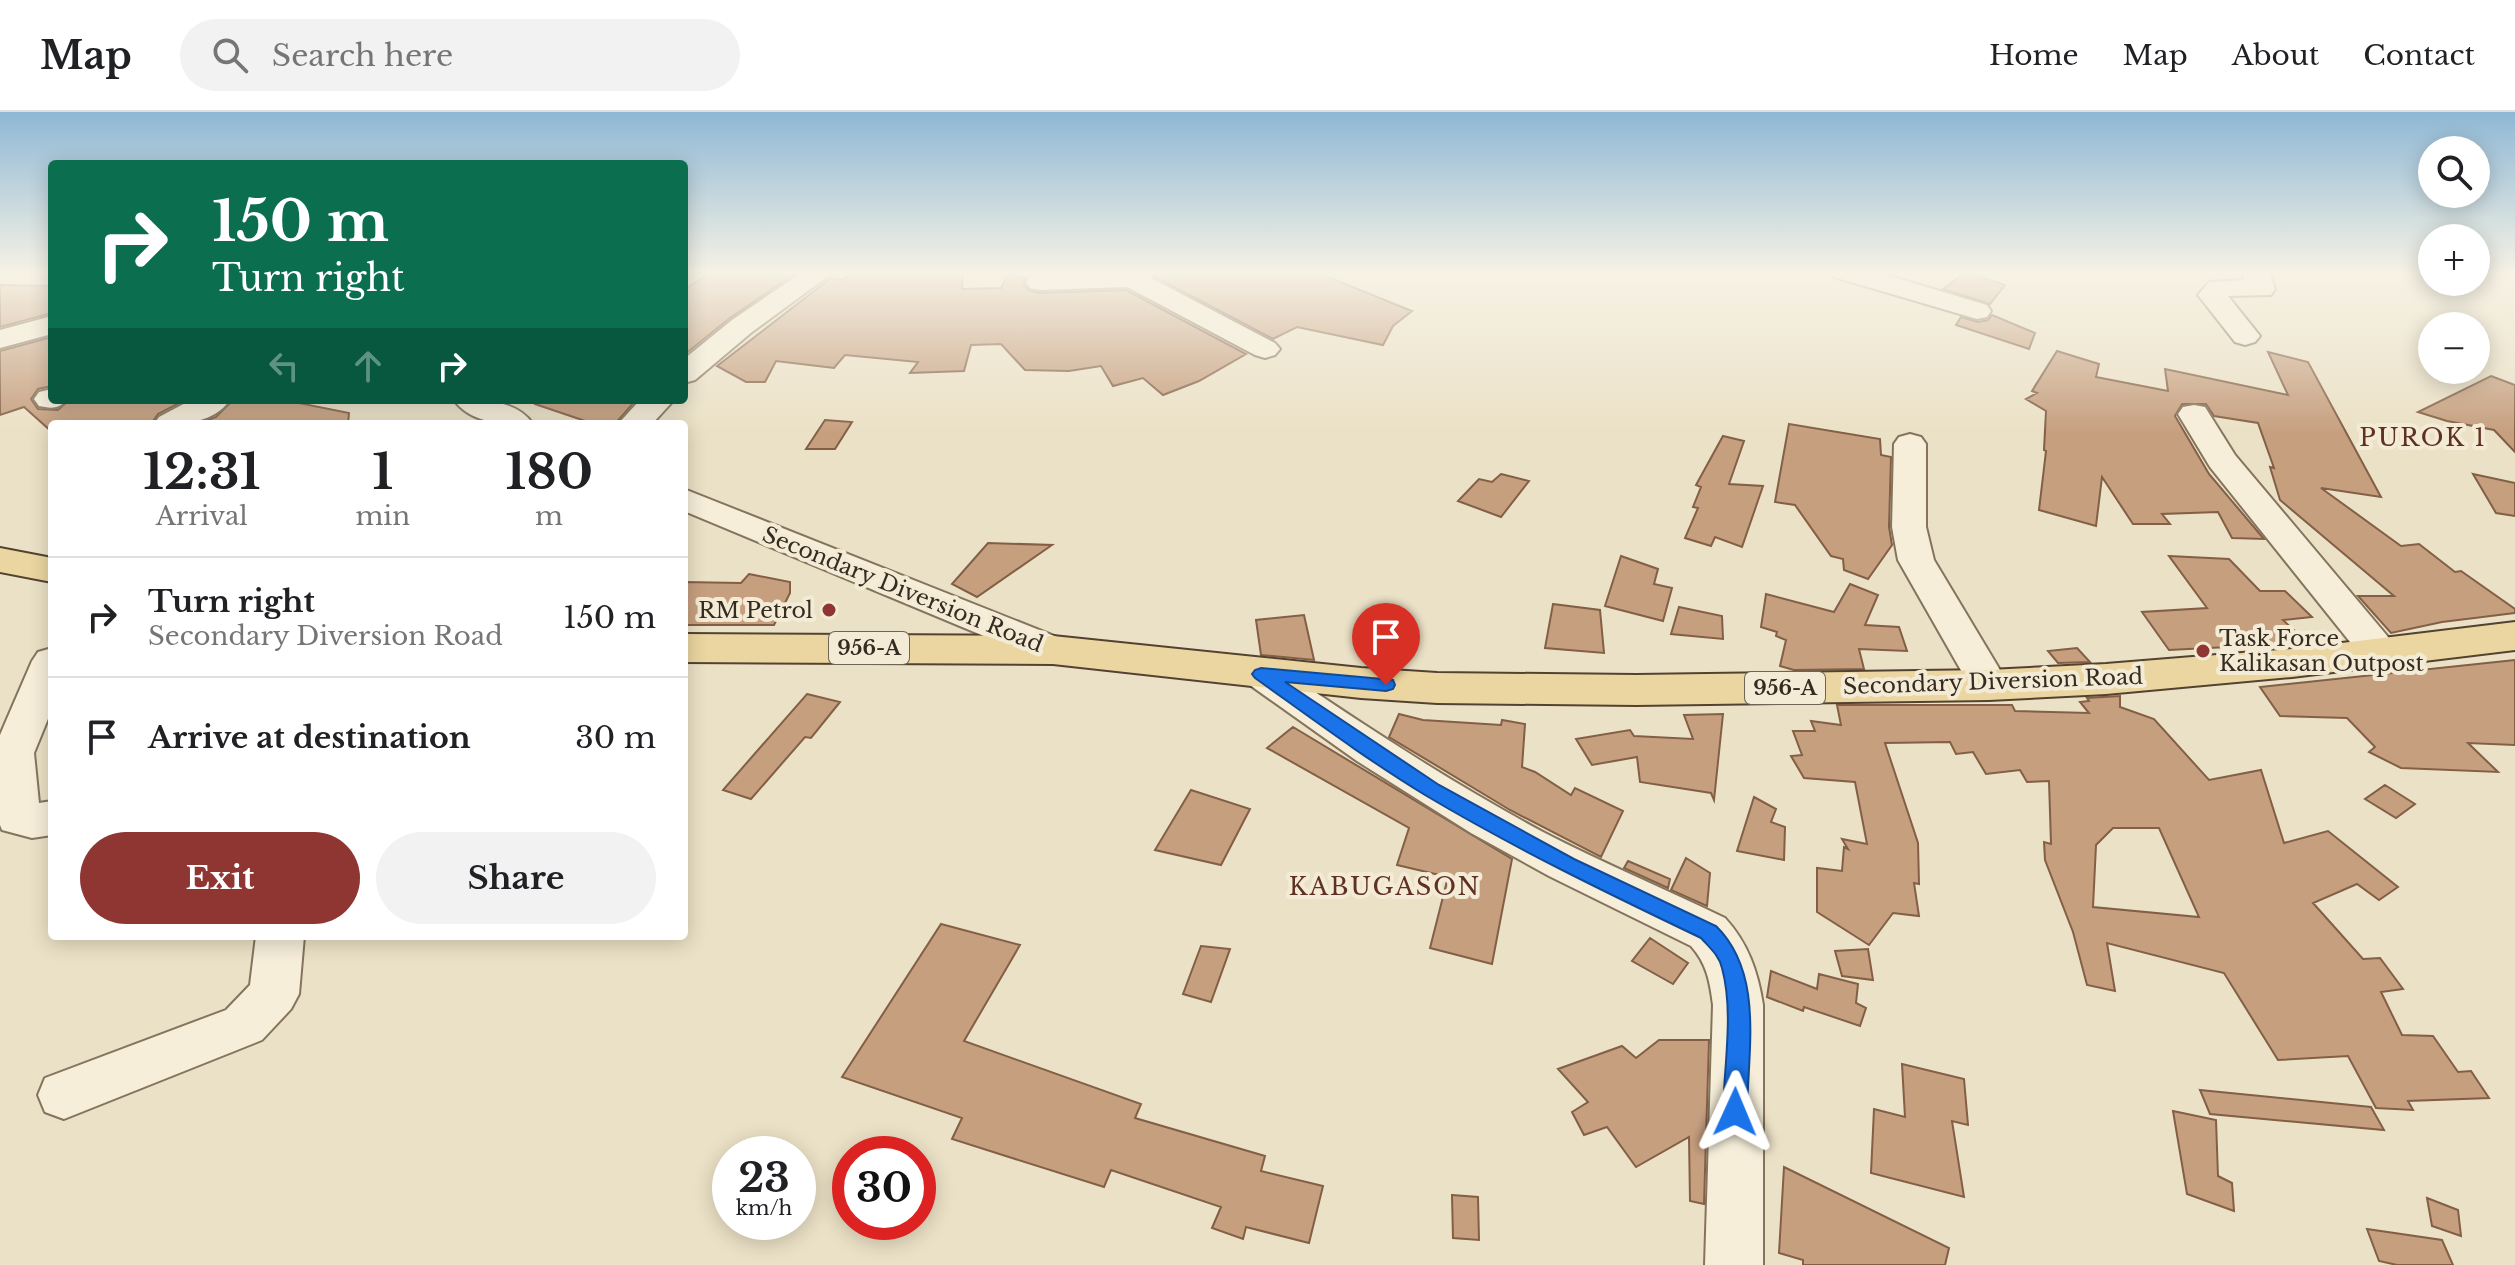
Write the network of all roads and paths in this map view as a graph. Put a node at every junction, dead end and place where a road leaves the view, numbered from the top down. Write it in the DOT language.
graph roads {
  1 [pos="744,325"];
  2 [pos="1223,325"];
  3 [pos="2236,325"];
  4 [pos="48,326"];
  5 [pos="2245,336"];
  6 [pos="0,339"];
  7 [pos="1265,349"];
  8 [pos="688,371"];
  9 [pos="207,404"];
  10 [pos="478,404"];
  11 [pos="654,404"];
  12 [pos="2194,414"];
  13 [pos="177,420"];
  14 [pos="509,420"];
  15 [pos="638,420"];
  16 [pos="1910,444"];
  17 [pos="688,501"];
  18 [pos="0,560"];
  19 [pos="48,569"];
  20 [pos="2515,636"];
  21 [pos="688,648"];
  22 [pos="1053,650"];
  23 [pos="2380,653"];
  24 [pos="48,670"];
  25 [pos="1261,674"];
  26 [pos="1989,685"];
  27 [pos="48,819"];
  28 [pos="280,940"];
  29 [pos="64,1095"];
  30 [pos="1734,1265"];
  1 -- 8 [label="street"];
  2 -- 7 [label="street"];
  3 -- 5 [label="street"];
  4 -- 6 [label="street"];
  9 -- 13 [label="street"];
  10 -- 14 [label="street"];
  11 -- 15 [label="street"];
  12 -- 23 [label="street"];
  16 -- 26 [label="street"];
  17 -- 22 [label="street, Secondary Diversion Road / 956-A"];
  18 -- 19 [label="main road"];
  20 -- 23 [label="main road, Secondary Diversion Road / 956-A"];
  21 -- 22 [label="main road, 956-A"];
  22 -- 25 [label="main road, Secondary Diversion Road / 956-A"];
  23 -- 26 [label="main road, Secondary Diversion Road / 956-A"];
  24 -- 27 [label="street"];
  25 -- 26 [label="main road, Secondary Diversion Road / 956-A"];
  25 -- 30 [label="street"];
  28 -- 29 [label="street"];
}
